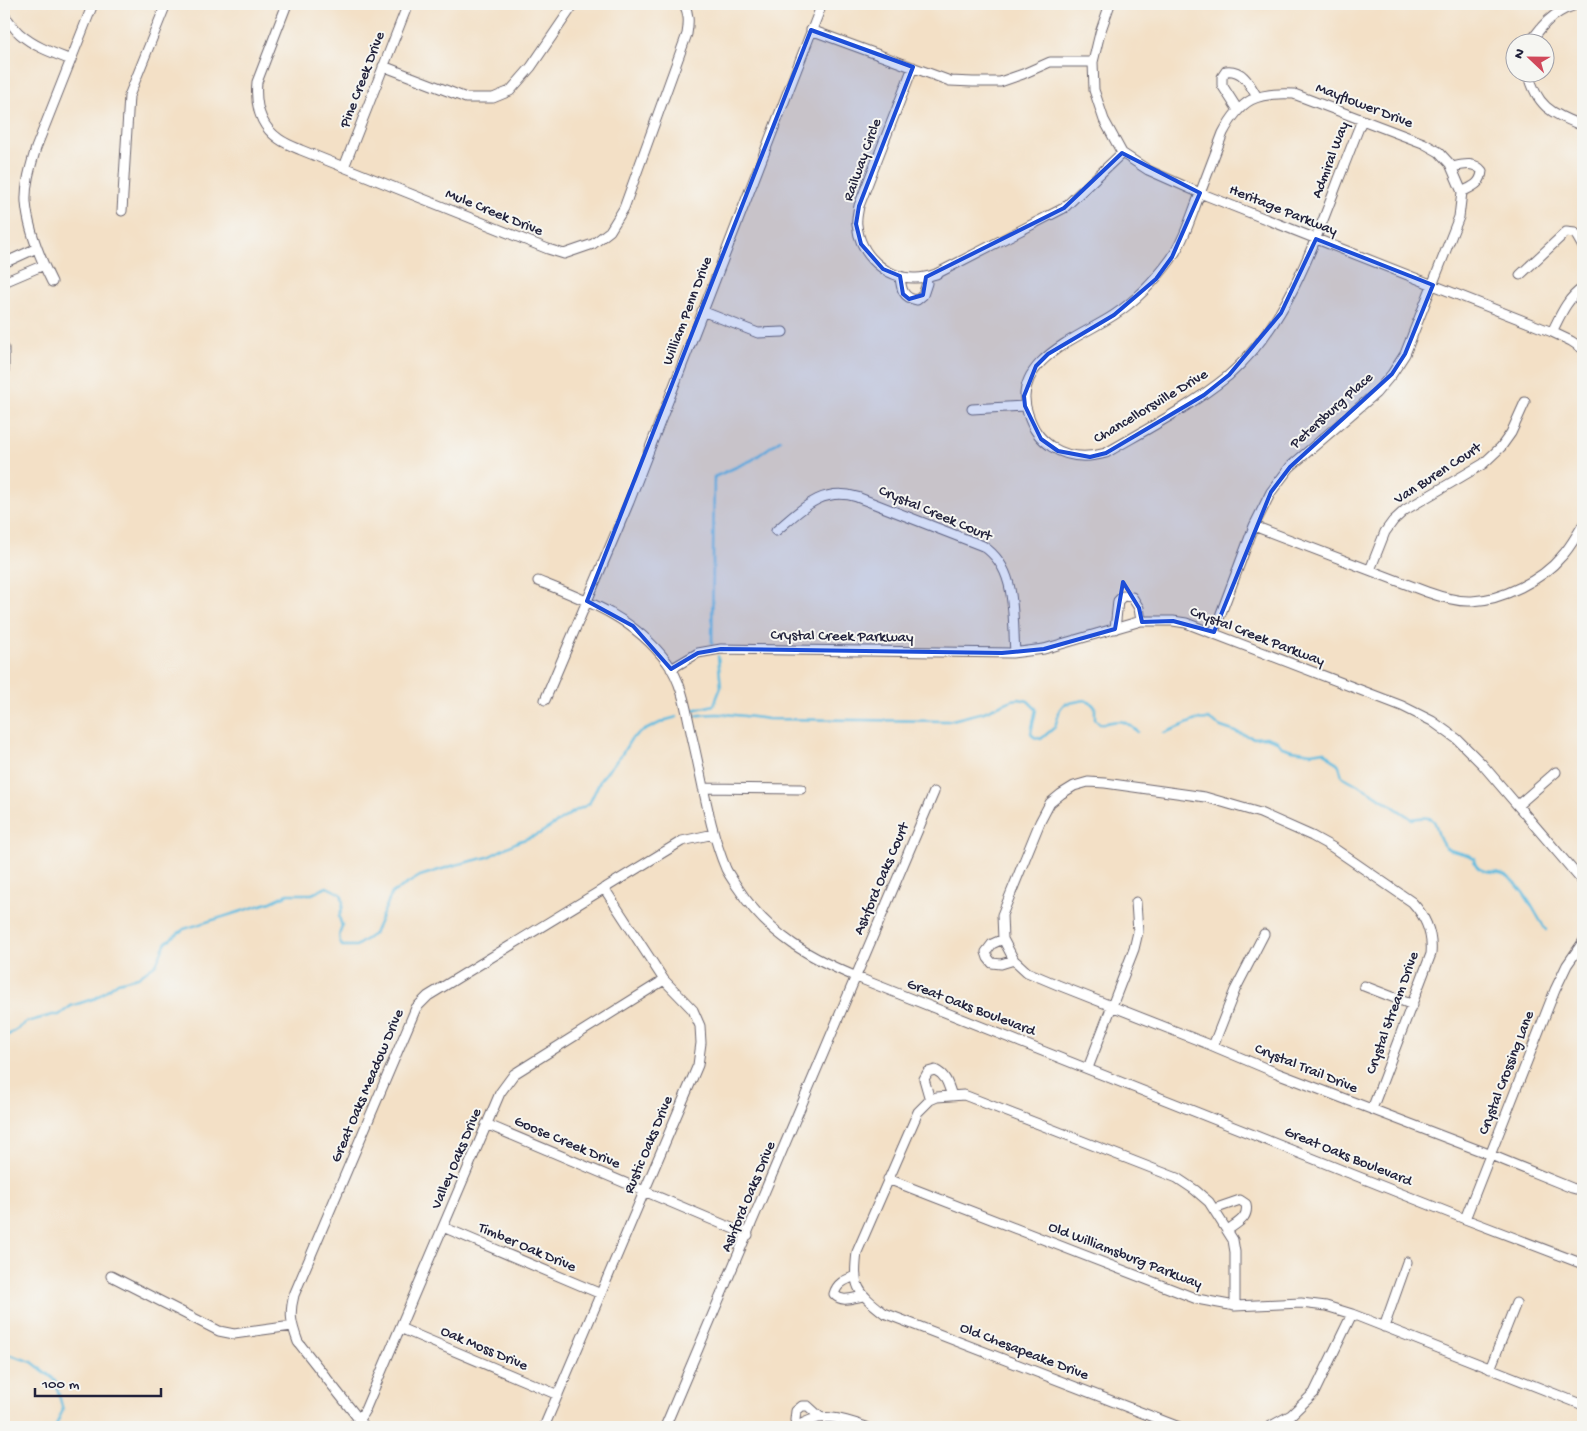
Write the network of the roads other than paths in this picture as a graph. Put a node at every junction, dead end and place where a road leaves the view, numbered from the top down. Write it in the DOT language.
graph roads {
  1 [pos="93,4"];
  2 [pos="166,4"];
  3 [pos="287,4"];
  4 [pos="408,4"];
  5 [pos="574,4"];
  6 [pos="684,4"];
  7 [pos="822,4"];
  8 [pos="1110,4"];
  9 [pos="1581,4"];
  10 [pos="4,16"];
  11 [pos="811,30"];
  12 [pos="1537,32"];
  13 [pos="70,60"];
  14 [pos="1093,62"];
  15 [pos="383,66"];
  16 [pos="913,67"];
  17 [pos="1531,82"];
  18 [pos="1257,97"];
  19 [pos="1238,110"];
  20 [pos="1362,120"];
  21 [pos="1583,126"];
  22 [pos="1122,153"];
  23 [pos="344,167"];
  24 [pos="1452,168"];
  25 [pos="1462,192"];
  26 [pos="1200,193"];
  27 [pos="122,211"];
  28 [pos="1316,239"];
  29 [pos="1583,247"];
  30 [pos="37,248"];
  31 [pos="4,263"];
  32 [pos="44,265"];
  33 [pos="1520,274"];
  34 [pos="900,276"];
  35 [pos="926,276"];
  36 [pos="4,282"];
  37 [pos="52,282"];
  38 [pos="1433,285"];
  39 [pos="1583,288"];
  40 [pos="702,311"];
  41 [pos="784,332"];
  42 [pos="1552,332"];
  43 [pos="4,348"];
  44 [pos="1583,349"];
  45 [pos="4,370"];
  46 [pos="1524,402"];
  47 [pos="1025,406"];
  48 [pos="972,409"];
  49 [pos="1583,525"];
  50 [pos="1254,526"];
  51 [pos="776,531"];
  52 [pos="1370,570"];
  53 [pos="538,580"];
  54 [pos="587,601"];
  55 [pos="1141,621"];
  56 [pos="1115,629"];
  57 [pos="1214,632"];
  58 [pos="1015,652"];
  59 [pos="671,669"];
  60 [pos="545,700"];
  61 [pos="1556,772"];
  62 [pos="704,788"];
  63 [pos="802,789"];
  64 [pos="934,792"];
  65 [pos="1518,805"];
  66 [pos="714,834"];
  67 [pos="1583,882"];
  68 [pos="604,888"];
  69 [pos="1136,902"];
  70 [pos="1264,934"];
  71 [pos="1003,940"];
  72 [pos="1583,942"];
  73 [pos="1014,960"];
  74 [pos="856,977"];
  75 [pos="664,980"];
  76 [pos="1364,986"];
  77 [pos="1413,1005"];
  78 [pos="1112,1007"];
  79 [pos="1213,1046"];
  80 [pos="1088,1068"];
  81 [pos="952,1096"];
  82 [pos="930,1100"];
  83 [pos="1372,1109"];
  84 [pos="486,1124"];
  85 [pos="1490,1155"];
  86 [pos="888,1179"];
  87 [pos="645,1191"];
  88 [pos="1583,1191"];
  89 [pos="1214,1209"];
  90 [pos="1465,1219"];
  91 [pos="443,1227"];
  92 [pos="1228,1230"];
  93 [pos="748,1235"];
  94 [pos="1407,1262"];
  95 [pos="1583,1264"];
  96 [pos="111,1276"];
  97 [pos="855,1276"];
  98 [pos="601,1294"];
  99 [pos="863,1296"];
  100 [pos="1516,1303"];
  101 [pos="1235,1306"];
  102 [pos="1352,1314"];
  103 [pos="292,1326"];
  104 [pos="1384,1327"];
  105 [pos="400,1328"];
  106 [pos="1490,1369"];
  107 [pos="558,1395"];
  108 [pos="1583,1405"];
  109 [pos="820,1417"];
  110 [pos="359,1420"];
  111 [pos="351,1427"];
  112 [pos="365,1427"];
  113 [pos="544,1427"];
  114 [pos="665,1427"];
  115 [pos="797,1427"];
  116 [pos="866,1427"];
  117 [pos="1179,1427"];
  118 [pos="1271,1427"];
  1 -- 13 [label="street"];
  2 -- 27 [label="street"];
  3 -- 23 [label="street, Mule Creek Drive"];
  4 -- 15 [label="street, Pine Creek Drive"];
  5 -- 15 [label="street"];
  6 -- 23 [label="street, Mule Creek Drive"];
  7 -- 11 [label="street, William Penn Drive"];
  8 -- 14 [label="street, Heritage Parkway"];
  9 -- 12 [label="street"];
  10 -- 13 [label="street"];
  11 -- 16 [label="street"];
  11 -- 40 [label="street, William Penn Drive"];
  13 -- 30 [label="street"];
  14 -- 16 [label="street"];
  14 -- 22 [label="street, Heritage Parkway"];
  15 -- 23 [label="street, Pine Creek Drive"];
  16 -- 34 [label="street, Railway Circle"];
  17 -- 21 [label="street"];
  18 -- 19 [label="street, Mayflower Drive"];
  18 -- 19 [label="street"];
  18 -- 20 [label="street, Mayflower Drive"];
  19 -- 26 [label="street, Mayflower Drive"];
  20 -- 24 [label="street, Mayflower Drive"];
  20 -- 28 [label="street, Admiral Way"];
  22 -- 26 [label="street, Heritage Parkway"];
  22 -- 35 [label="street, Railway Circle"];
  24 -- 25 [label="street, Mayflower Drive"];
  24 -- 25 [label="street"];
  25 -- 38 [label="street, Mayflower Drive"];
  26 -- 28 [label="street, Heritage Parkway"];
  26 -- 47 [label="street"];
  28 -- 38 [label="street, Heritage Parkway"];
  28 -- 47 [label="street, Chancellorsville Drive"];
  29 -- 33 [label="street"];
  30 -- 31 [label="street"];
  30 -- 32 [label="street"];
  32 -- 36 [label="street"];
  32 -- 37 [label="street"];
  34 -- 35 [label="street, Railway Circle"];
  34 -- 35 [label="street"];
  38 -- 42 [label="street, Heritage Parkway"];
  38 -- 50 [label="street, Petersburg Place"];
  39 -- 42 [label="street"];
  40 -- 41 [label="street"];
  40 -- 54 [label="street, William Penn Drive"];
  42 -- 44 [label="street, Heritage Parkway"];
  43 -- 45 [label="street"];
  46 -- 52 [label="street, Van Buren Court"];
  47 -- 48 [label="street"];
  49 -- 52 [label="street"];
  50 -- 52 [label="street"];
  50 -- 57 [label="street, Petersburg Place"];
  51 -- 58 [label="street, Crystal Creek Court"];
  53 -- 54 [label="street, Great Oaks Boulevard"];
  54 -- 59 [label="street, Great Oaks Boulevard"];
  54 -- 60 [label="street, William Penn Drive"];
  55 -- 56 [label="street, Crystal Creek Parkway"];
  55 -- 56 [label="street"];
  55 -- 57 [label="street, Crystal Creek Parkway"];
  56 -- 58 [label="street, Crystal Creek Parkway"];
  57 -- 65 [label="street, Crystal Creek Parkway"];
  58 -- 59 [label="street, Crystal Creek Parkway"];
  59 -- 62 [label="street, Great Oaks Boulevard"];
  61 -- 65 [label="street"];
  62 -- 63 [label="street"];
  62 -- 66 [label="street, Great Oaks Boulevard"];
  64 -- 74 [label="street, Ashford Oaks Court"];
  65 -- 67 [label="street, Crystal Creek Parkway"];
  66 -- 68 [label="street, Great Oaks Meadow Drive"];
  66 -- 74 [label="street, Great Oaks Boulevard"];
  68 -- 75 [label="street, Rustic Oaks Drive"];
  68 -- 103 [label="street, Great Oaks Meadow Drive"];
  69 -- 78 [label="street"];
  70 -- 79 [label="street"];
  71 -- 73 [label="street, Crystal Stream Drive"];
  71 -- 73 [label="street"];
  71 -- 77 [label="street, Crystal Stream Drive"];
  72 -- 85 [label="street, Crystal Crossing Lane"];
  73 -- 78 [label="street, Crystal Stream Drive"];
  74 -- 80 [label="street, Great Oaks Boulevard"];
  74 -- 93 [label="street, Ashford Oaks Drive"];
  75 -- 84 [label="street, Valley Oaks Drive"];
  75 -- 87 [label="street, Rustic Oaks Drive"];
  76 -- 77 [label="street"];
  77 -- 83 [label="street, Crystal Stream Drive"];
  78 -- 79 [label="street, Crystal Trail Drive"];
  78 -- 80 [label="street"];
  79 -- 83 [label="street, Crystal Trail Drive"];
  80 -- 90 [label="street, Great Oaks Boulevard"];
  81 -- 82 [label="street"];
  81 -- 82 [label="street"];
  81 -- 89 [label="street"];
  82 -- 86 [label="street, Old Chesapeake Drive"];
  83 -- 85 [label="street, Crystal Trail Drive"];
  84 -- 87 [label="street, Goose Creek Drive"];
  84 -- 91 [label="street, Valley Oaks Drive"];
  85 -- 88 [label="street, Crystal Trail Drive"];
  85 -- 90 [label="street, Crystal Crossing Lane"];
  86 -- 97 [label="street, Old Chesapeake Drive"];
  86 -- 101 [label="street, Old Williamsburg Parkway"];
  87 -- 93 [label="street, Goose Creek Drive"];
  87 -- 98 [label="street, Rustic Oaks Drive"];
  89 -- 92 [label="street"];
  89 -- 92 [label="street"];
  90 -- 95 [label="street, Great Oaks Boulevard"];
  91 -- 98 [label="street, Timber Oak Drive"];
  91 -- 105 [label="street, Valley Oaks Drive"];
  92 -- 101 [label="street"];
  93 -- 114 [label="street, Ashford Oaks Drive"];
  94 -- 104 [label="street"];
  96 -- 103 [label="street"];
  97 -- 99 [label="street, Old Chesapeake Drive"];
  97 -- 99 [label="street"];
  98 -- 107 [label="street, Rustic Oaks Drive"];
  99 -- 117 [label="street, Old Chesapeake Drive"];
  100 -- 106 [label="street"];
  101 -- 102 [label="street, Old Williamsburg Parkway"];
  102 -- 104 [label="street, Old Williamsburg Parkway"];
  102 -- 118 [label="street"];
  103 -- 110 [label="street, Great Oaks Meadow Drive"];
  104 -- 106 [label="street, Old Williamsburg Parkway"];
  105 -- 107 [label="street, Oak Moss Drive"];
  105 -- 110 [label="street, Valley Oaks Drive"];
  106 -- 108 [label="street, Old Williamsburg Parkway"];
  107 -- 113 [label="street, Rustic Oaks Drive"];
  109 -- 115 [label="street"];
  109 -- 115 [label="street"];
  109 -- 116 [label="street"];
  110 -- 111 [label="street"];
  110 -- 112 [label="street, Great Oaks Meadow Drive"];
}
